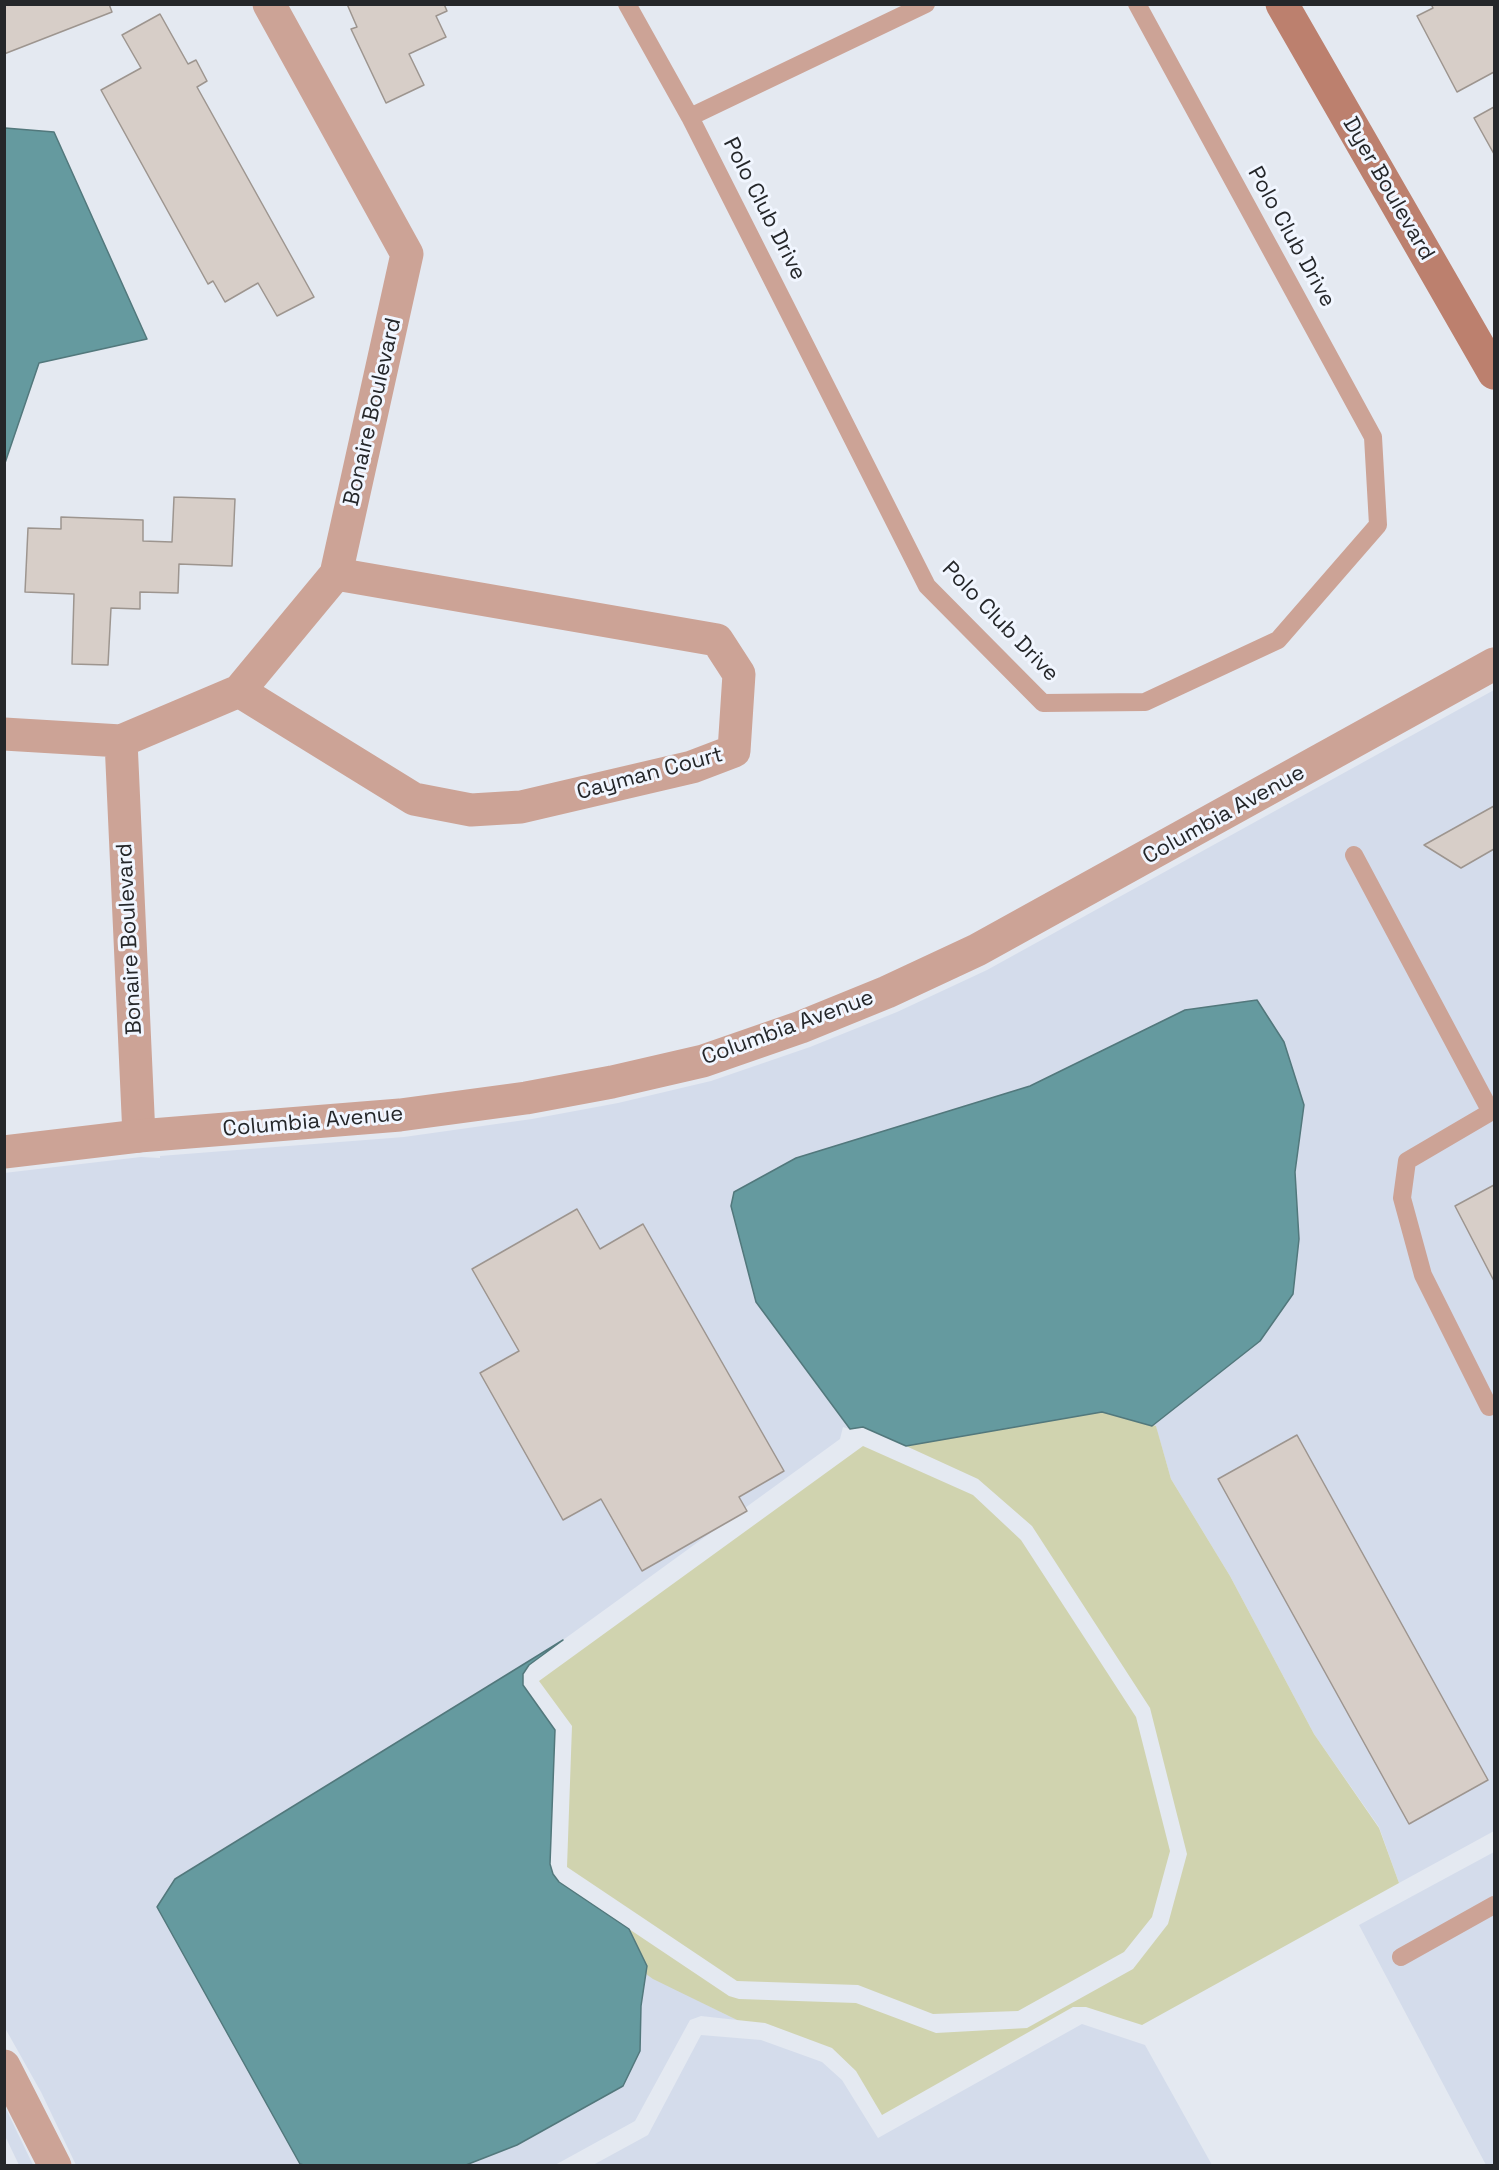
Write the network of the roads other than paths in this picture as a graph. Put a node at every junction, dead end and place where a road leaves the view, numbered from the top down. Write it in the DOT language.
graph roads {
  1 [pos="269,4"];
  2 [pos="627,4"];
  3 [pos="926,4"];
  4 [pos="1137,4"];
  5 [pos="1282,4"];
  6 [pos="690,117"];
  7 [pos="1494,373"];
  8 [pos="336,574"];
  9 [pos="1494,664"];
  10 [pos="239,691"];
  11 [pos="4,734"];
  12 [pos="121,741"];
  13 [pos="1354,855"];
  14 [pos="1493,1111"];
  15 [pos="139,1136"];
  16 [pos="4,1152"];
  17 [pos="1489,1407"];
  18 [pos="1494,1905"];
  19 [pos="1401,1957"];
  20 [pos="4,2067"];
  21 [pos="55,2166"];
  1 -- 8 [label="street, Bonaire Boulevard"];
  2 -- 6 [label="lane, Polo Club Drive"];
  3 -- 6 [label="lane"];
  4 -- 6 [label="lane, Polo Club Drive"];
  5 -- 7 [label="main road, Dyer Boulevard"];
  8 -- 10 [label="street, Bonaire Boulevard"];
  8 -- 10 [label="street, Cayman Court"];
  9 -- 15 [label="street, Columbia Avenue"];
  10 -- 12 [label="street, Bonaire Boulevard"];
  11 -- 12 [label="street, Bonaire Boulevard"];
  12 -- 15 [label="street, Bonaire Boulevard"];
  13 -- 14 [label="lane"];
  14 -- 17 [label="lane"];
  15 -- 16 [label="street, Columbia Avenue"];
  18 -- 19 [label="lane"];
  20 -- 21 [label="street"];
}
